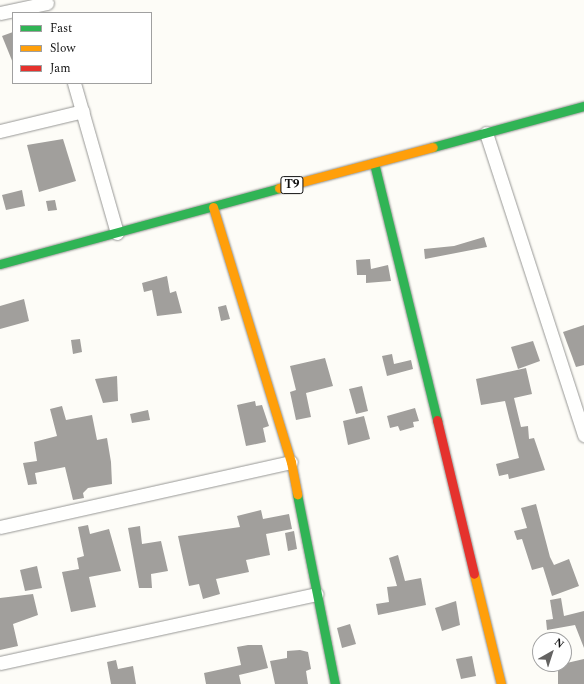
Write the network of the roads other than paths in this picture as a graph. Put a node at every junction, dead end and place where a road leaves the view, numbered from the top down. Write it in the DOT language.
graph roads {
  1 [pos="48,5"];
  2 [pos="0,13"];
  3 [pos="74,84"];
  4 [pos="584,106"];
  5 [pos="83,111"];
  6 [pos="0,131"];
  7 [pos="486,133"];
  8 [pos="374,163"];
  9 [pos="213,207"];
  10 [pos="117,233"];
  11 [pos="0,264"];
  12 [pos="584,435"];
  13 [pos="291,462"];
  14 [pos="0,527"];
  15 [pos="317,594"];
  16 [pos="0,663"];
  17 [pos="335,684"];
  18 [pos="502,684"];
  1 -- 2 [label="street"];
  3 -- 5 [label="street"];
  4 -- 7 [label="main road, T9"];
  5 -- 6 [label="street"];
  5 -- 10 [label="street"];
  7 -- 8 [label="main road, T9"];
  7 -- 12 [label="street"];
  8 -- 9 [label="main road, T9"];
  8 -- 18 [label="main road"];
  9 -- 10 [label="main road, T9"];
  9 -- 13 [label="main road"];
  10 -- 11 [label="main road, T9"];
  13 -- 14 [label="street"];
  13 -- 15 [label="main road"];
  15 -- 16 [label="street"];
  15 -- 17 [label="main road"];
}
